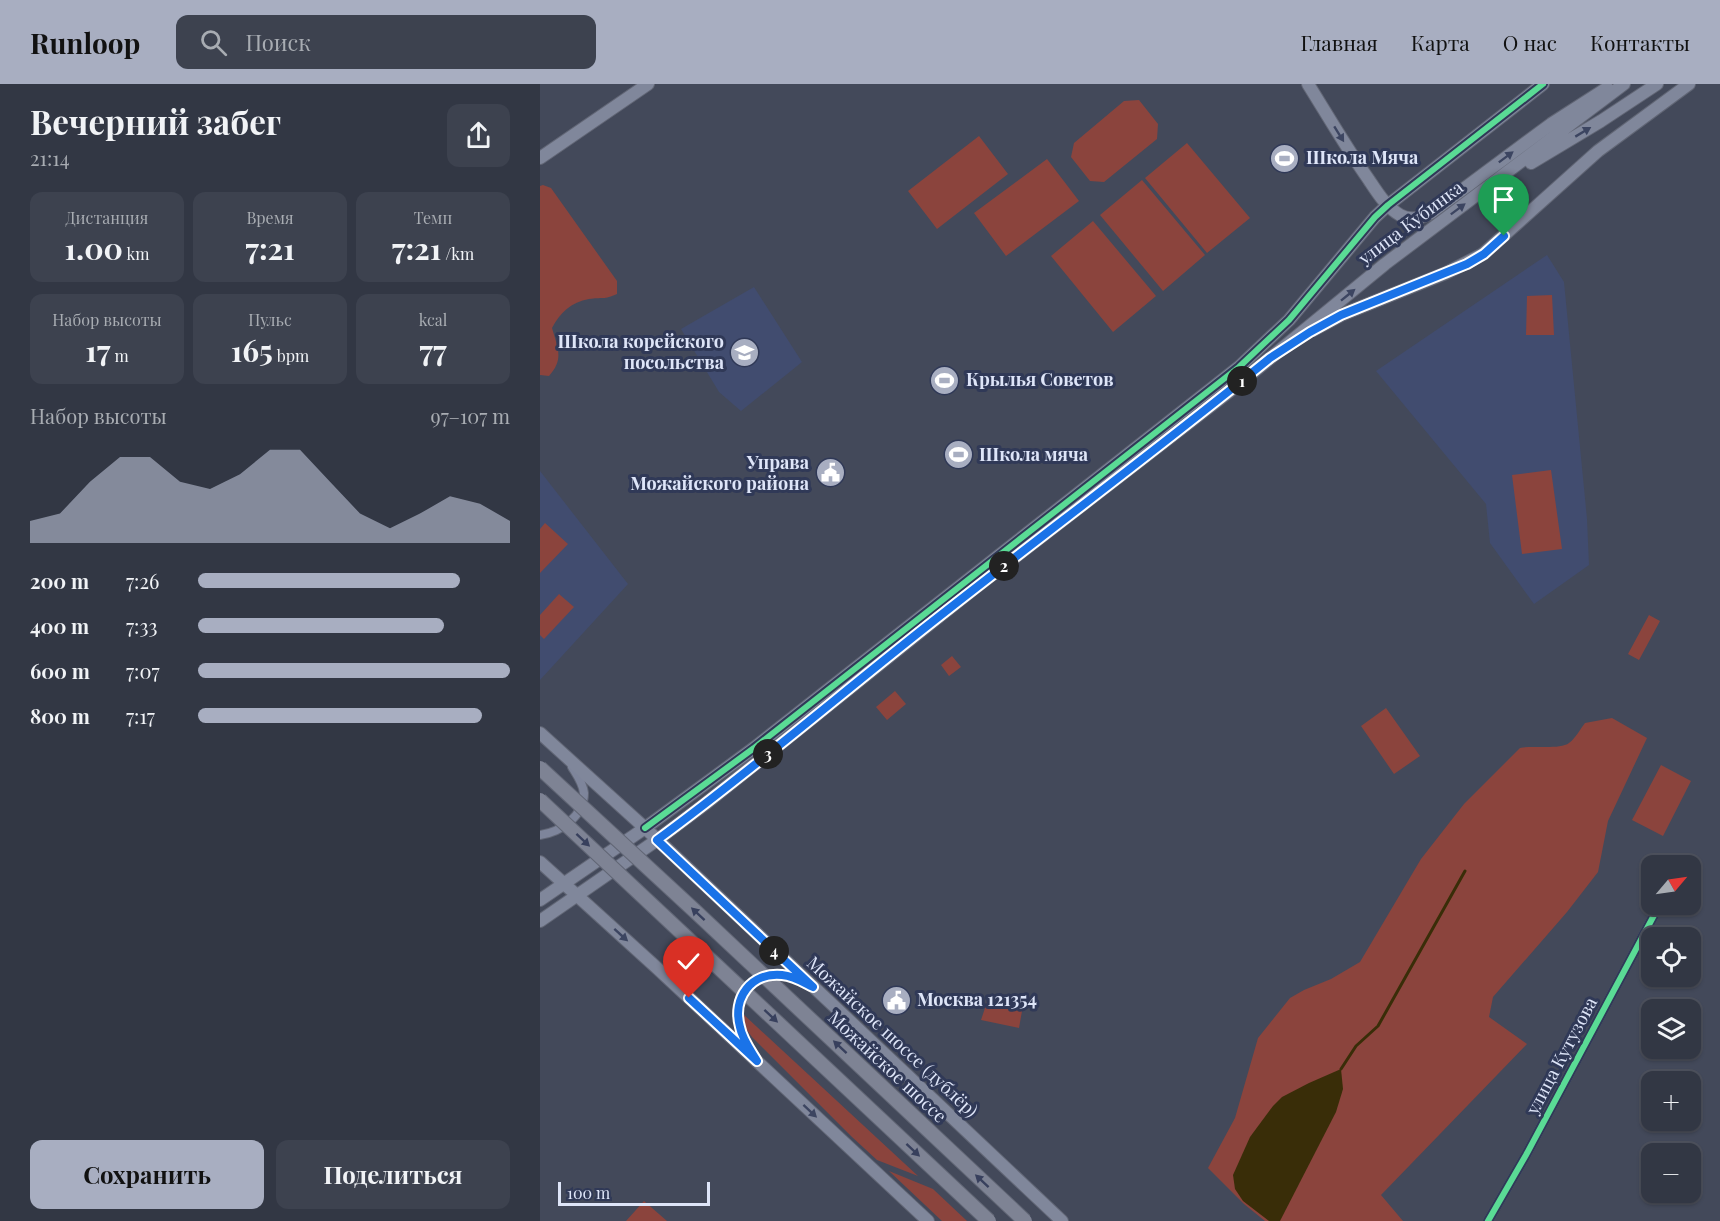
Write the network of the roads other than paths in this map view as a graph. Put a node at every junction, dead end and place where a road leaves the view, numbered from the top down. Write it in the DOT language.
graph roads {
  1 [pos="648,84"];
  2 [pos="1308,84"];
  3 [pos="1543,84"];
  4 [pos="1615,84"];
  5 [pos="1624,84"];
  6 [pos="1657,84"];
  7 [pos="1689,84"];
  8 [pos="540,159"];
  9 [pos="1479,194"];
  10 [pos="1388,205"];
  11 [pos="1270,358"];
  12 [pos="540,733"];
  13 [pos="565,757"];
  14 [pos="540,768"];
  15 [pos="540,800"];
  16 [pos="645,828"];
  17 [pos="540,835"];
  18 [pos="657,840"];
  19 [pos="540,862"];
  20 [pos="564,884"];
  21 [pos="577,896"];
  22 [pos="540,900"];
  23 [pos="1654,915"];
  24 [pos="540,921"];
  25 [pos="813,987"];
  26 [pos="757,1061"];
  27 [pos="928,1221"];
  28 [pos="989,1221"];
  29 [pos="1025,1221"];
  30 [pos="1062,1221"];
  31 [pos="1488,1221"];
  1 -- 8 [label="main road"];
  2 -- 10 [label="main road, one-way"];
  3 -- 10 [label="main road"];
  10 -- 4 [label="main road, one-way"];
  5 -- 9 [label="main road, улица Кубинка"];
  9 -- 6 [label="main road, one-way"];
  7 -- 11 [label="main road"];
  11 -- 9 [label="main road, улица Кубинка, one-way"];
  10 -- 16 [label="main road"];
  11 -- 18 [label="main road, улица Кубинка"];
  12 -- 13 [label="main road, Можайское шоссе (дублёр)"];
  13 -- 16 [label="main road, Можайское шоссе (дублёр)"];
  13 -- 17 [label="street"];
  29 -- 14 [label="main road, Можайское шоссе, one-way, bridge"];
  15 -- 28 [label="main road, one-way, bridge"];
  16 -- 18 [label="main road, Можайское шоссе (дублёр)"];
  16 -- 20 [label="main road"];
  18 -- 21 [label="main road, улица Кубинка"];
  18 -- 25 [label="main road, Можайское шоссе (дублёр)"];
  19 -- 20 [label="main road"];
  20 -- 21 [label="main road"];
  20 -- 22 [label="main road"];
  21 -- 24 [label="main road, улица Кубинка"];
  21 -- 26 [label="main road, one-way"];
  23 -- 31 [label="street, улица Кутузова"];
  25 -- 26 [label="street"];
  25 -- 30 [label="main road, Можайское шоссе (дублёр)"];
  26 -- 27 [label="main road, one-way"];
}
